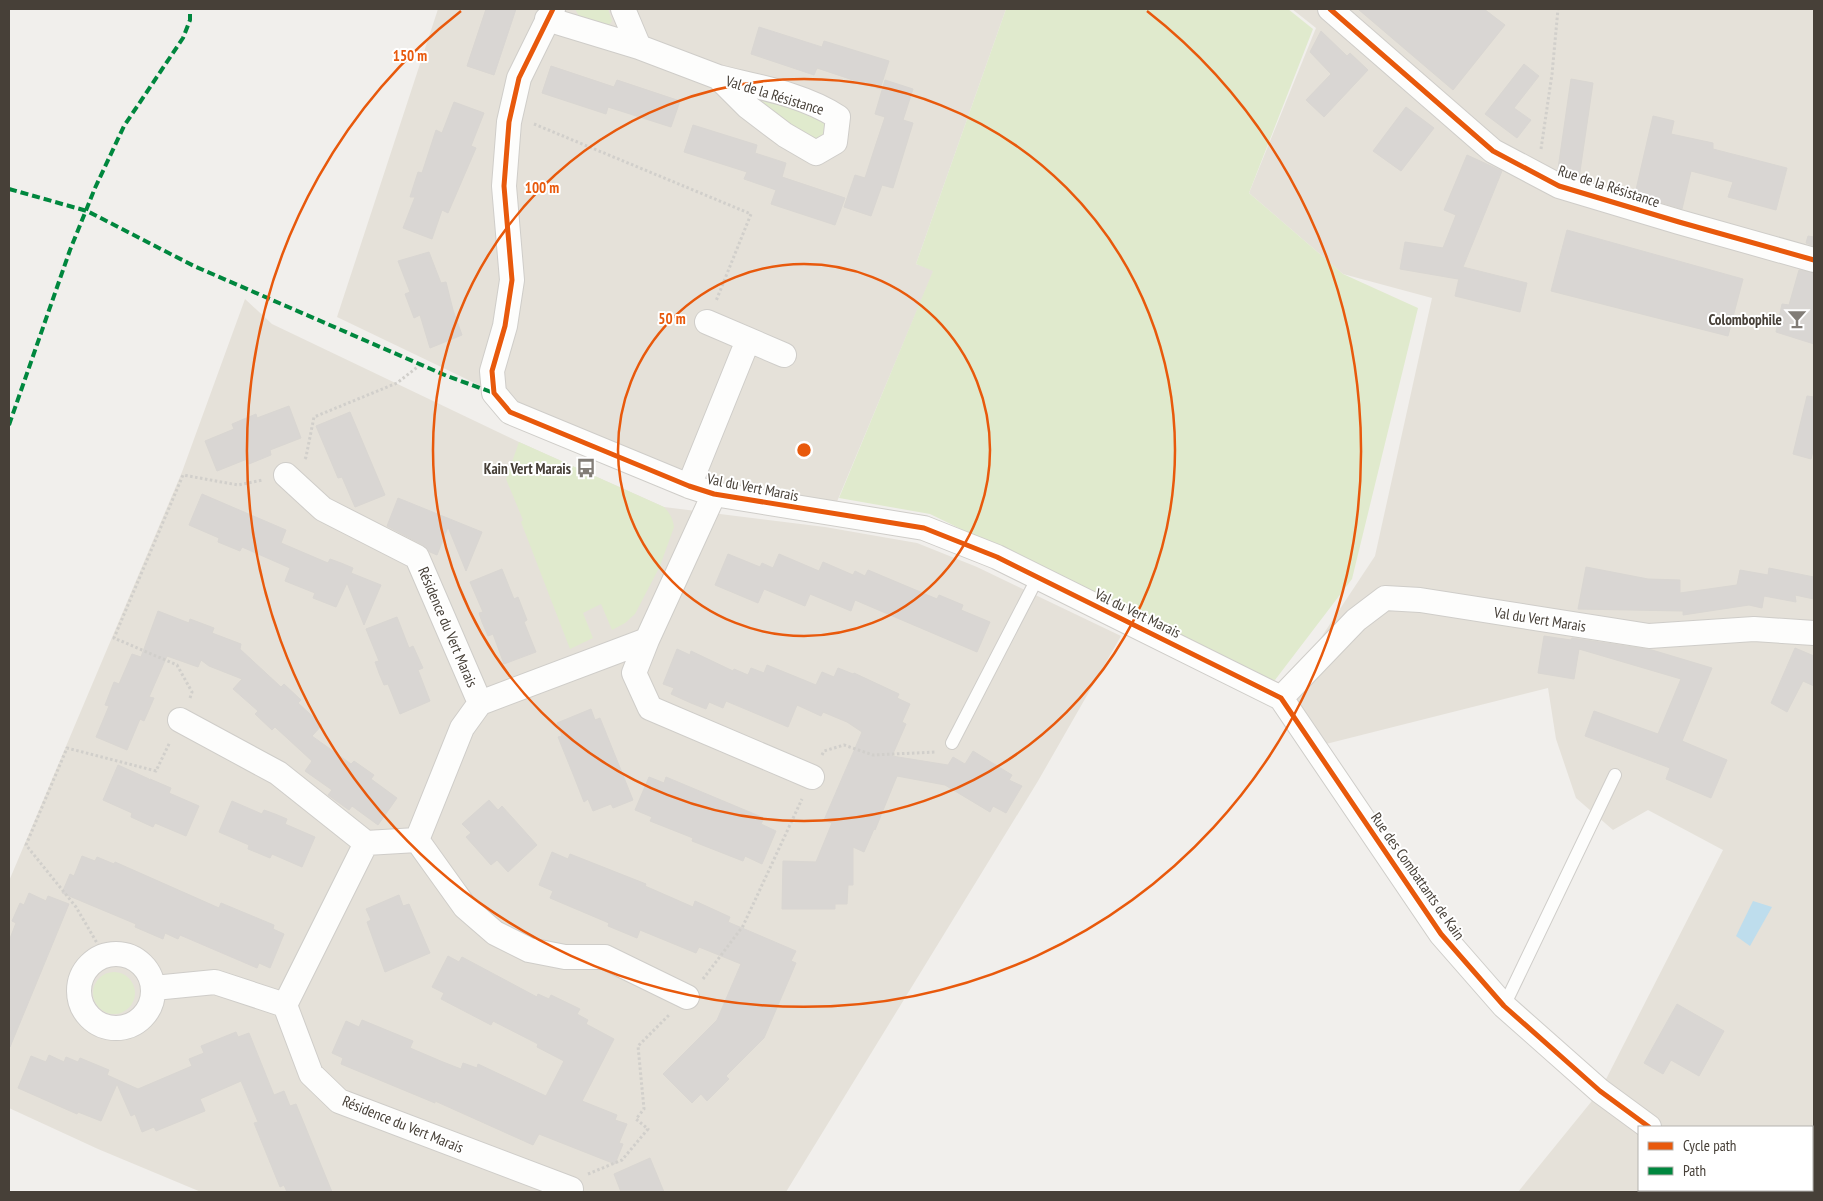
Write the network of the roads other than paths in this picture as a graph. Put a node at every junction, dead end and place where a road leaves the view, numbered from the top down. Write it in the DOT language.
graph roads {
  1 [pos="623,9"];
  2 [pos="1330,9"];
  3 [pos="550,14"];
  4 [pos="639,47"];
  5 [pos="718,77"];
  6 [pos="519,78"];
  7 [pos="1814,260"];
  8 [pos="707,322"];
  9 [pos="748,340"];
  10 [pos="784,355"];
  11 [pos="286,475"];
  12 [pos="690,486"];
  13 [pos="714,494"];
  14 [pos="1038,577"];
  15 [pos="1814,633"];
  16 [pos="647,640"];
  17 [pos="1281,698"];
  18 [pos="480,703"];
  19 [pos="180,720"];
  20 [pos="952,743"];
  21 [pos="1615,775"];
  22 [pos="812,777"];
  23 [pos="417,840"];
  24 [pos="366,843"];
  25 [pos="154,988"];
  26 [pos="687,997"];
  27 [pos="285,1005"];
  28 [pos="1504,1006"];
  29 [pos="1648,1126"];
  30 [pos="571,1189"];
  1 -- 4 [label="street"];
  2 -- 7 [label="street, Rue de la Résistance"];
  3 -- 4 [label="street, Val de la Résistance"];
  3 -- 6 [label="street, Val de la Résistance"];
  4 -- 5 [label="street, Val de la Résistance"];
  5 -- 5 [label="street, Val de la Résistance"];
  6 -- 12 [label="street, Val du Vert Marais"];
  8 -- 9 [label="street"];
  9 -- 10 [label="street"];
  9 -- 12 [label="street, Val du Vert Marais"];
  11 -- 18 [label="street, Résidence du Vert Marais"];
  12 -- 13 [label="street, Val du Vert Marais"];
  13 -- 14 [label="street, Val du Vert Marais"];
  13 -- 16 [label="street"];
  14 -- 17 [label="street, Val du Vert Marais"];
  14 -- 20 [label="lane"];
  15 -- 17 [label="street, Val du Vert Marais"];
  16 -- 18 [label="street, Résidence du Vert Marais"];
  16 -- 22 [label="street"];
  17 -- 28 [label="street, Rue des Combattants de Kain"];
  18 -- 23 [label="street, Résidence du Vert Marais"];
  19 -- 24 [label="street"];
  21 -- 28 [label="lane"];
  23 -- 24 [label="street"];
  23 -- 26 [label="street"];
  24 -- 27 [label="street"];
  25 -- 25 [label="street"];
  25 -- 27 [label="street"];
  27 -- 30 [label="street, Résidence du Vert Marais"];
  28 -- 29 [label="street, Rue des Combattants de Kain"];
}
